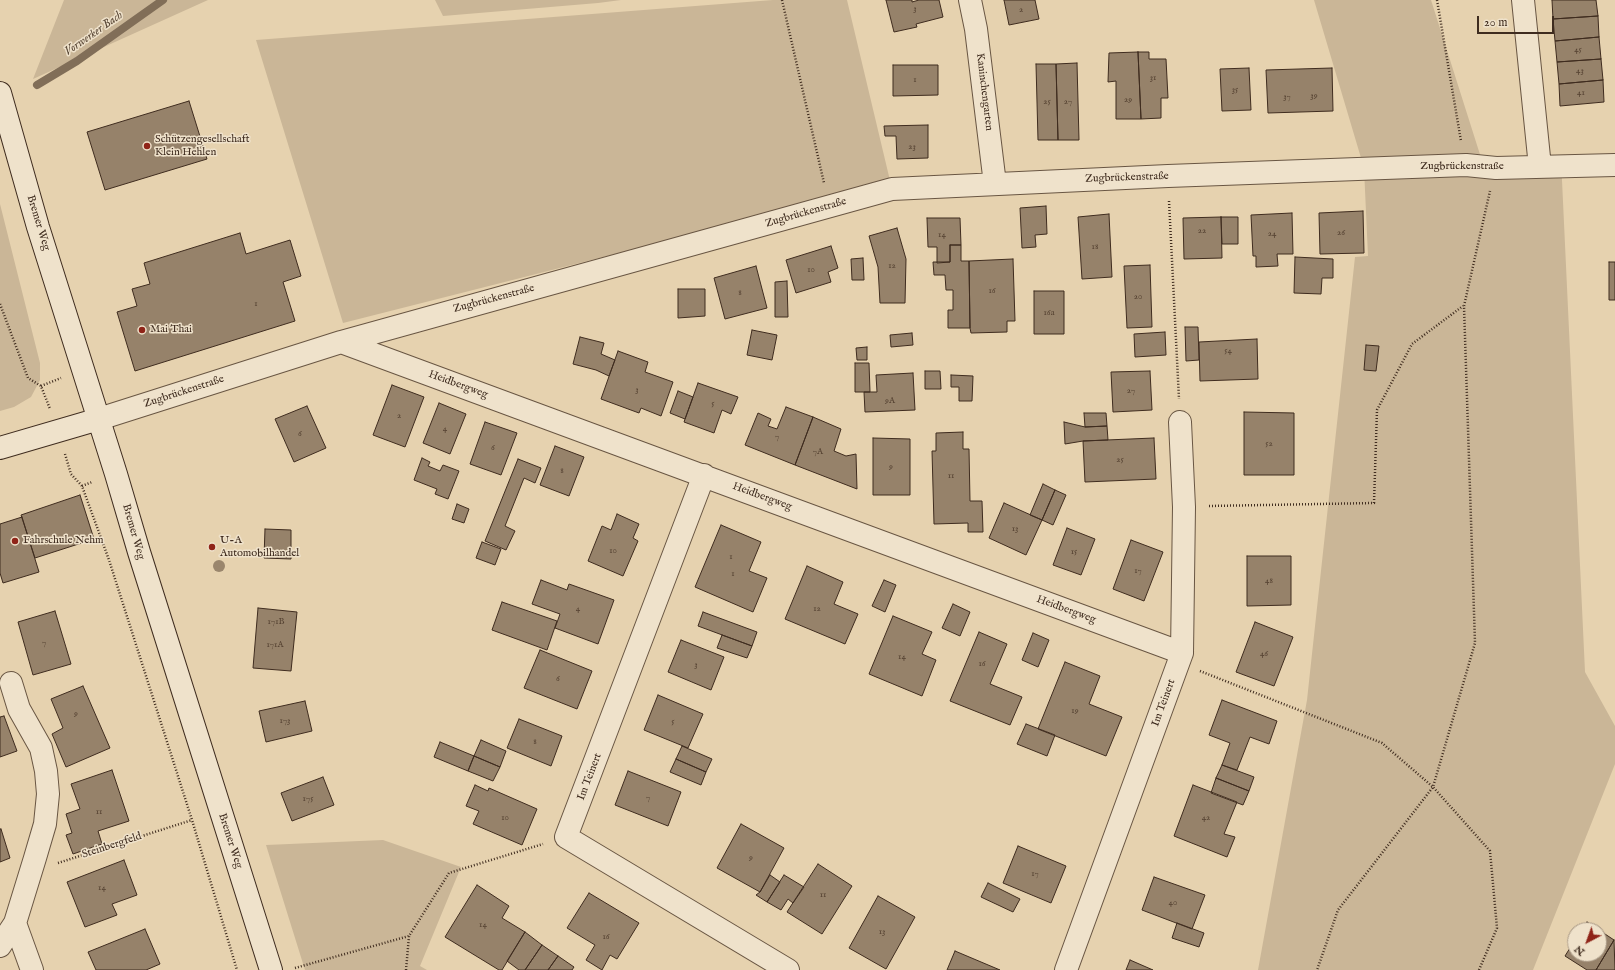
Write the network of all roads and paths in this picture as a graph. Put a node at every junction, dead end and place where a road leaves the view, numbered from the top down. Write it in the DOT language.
graph roads {
  1 [pos="782,0"];
  2 [pos="970,0"];
  3 [pos="1437,0"];
  4 [pos="1524,0"];
  5 [pos="0,93"];
  6 [pos="1466,165"];
  7 [pos="1615,165"];
  8 [pos="1540,167"];
  9 [pos="1496,168"];
  10 [pos="1168,176"];
  11 [pos="995,184"];
  12 [pos="830,206"];
  13 [pos="0,304"];
  14 [pos="1464,306"];
  15 [pos="341,342"];
  16 [pos="41,386"];
  17 [pos="99,420"];
  18 [pos="1180,422"];
  19 [pos="0,448"];
  20 [pos="71,474"];
  21 [pos="704,475"];
  22 [pos="1184,507"];
  23 [pos="1181,658"];
  24 [pos="11,682"];
  25 [pos="1433,787"];
  26 [pos="192,820"];
  27 [pos="566,837"];
  28 [pos="31,871"];
  29 [pos="15,923"];
  30 [pos="409,936"];
  31 [pos="0,946"];
  32 [pos="32,970"];
  33 [pos="237,970"];
  34 [pos="271,970"];
  35 [pos="289,970"];
  36 [pos="406,970"];
  37 [pos="788,970"];
  38 [pos="1066,970"];
  39 [pos="1316,970"];
  40 [pos="1479,970"];
  1 -- 12 [label="path"];
  2 -- 11 [label="street, Kaninchengarten"];
  3 -- 6 [label="path"];
  4 -- 8 [label="street"];
  5 -- 17 [label="street, Bremer Weg"];
  6 -- 9 [label="street, Zugbrückenstraße"];
  6 -- 10 [label="street, Zugbrückenstraße"];
  7 -- 8 [label="street, Zugbrückenstraße"];
  8 -- 9 [label="street, Zugbrückenstraße"];
  9 -- 14 [label="path"];
  10 -- 11 [label="street, Zugbrückenstraße"];
  10 -- 18 [label="path"];
  11 -- 12 [label="street, Zugbrückenstraße"];
  12 -- 15 [label="street, Zugbrückenstraße"];
  13 -- 16 [label="path"];
  14 -- 22 [label="path"];
  14 -- 25 [label="path"];
  15 -- 17 [label="street, Zugbrückenstraße"];
  15 -- 21 [label="street, Heidbergweg"];
  17 -- 19 [label="street, Zugbrückenstraße"];
  17 -- 34 [label="street, Bremer Weg"];
  18 -- 22 [label="street, Im Teinert"];
  20 -- 26 [label="path"];
  21 -- 23 [label="street, Heidbergweg"];
  21 -- 27 [label="street, Im Teinert"];
  22 -- 23 [label="street, Im Teinert"];
  23 -- 25 [label="path"];
  23 -- 38 [label="street, Im Teinert"];
  24 -- 28 [label="street"];
  25 -- 39 [label="path"];
  25 -- 40 [label="path"];
  26 -- 28 [label="path, Steinbergfeld"];
  26 -- 33 [label="path"];
  27 -- 30 [label="path"];
  27 -- 37 [label="street"];
  28 -- 29 [label="street"];
  29 -- 31 [label="street"];
  29 -- 32 [label="street"];
  30 -- 35 [label="path"];
  30 -- 36 [label="path"];
}
